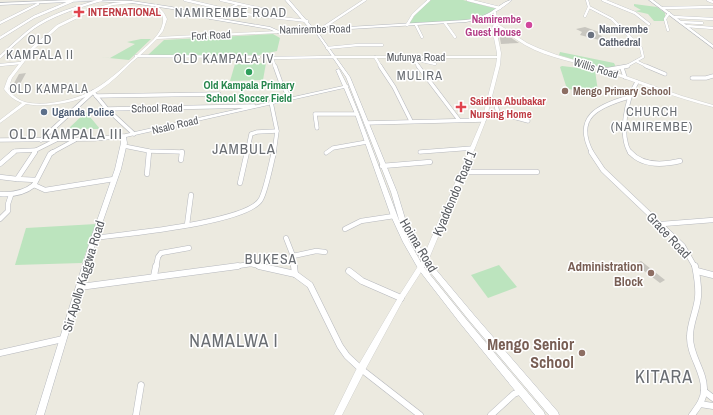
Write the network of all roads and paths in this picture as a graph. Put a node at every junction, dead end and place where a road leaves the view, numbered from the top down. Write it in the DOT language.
graph roads {
  1 [pos="101,0"];
  2 [pos="140,0"];
  3 [pos="185,0"];
  4 [pos="221,0"];
  5 [pos="287,0"];
  6 [pos="366,0"];
  7 [pos="429,0"];
  8 [pos="468,0"];
  9 [pos="510,0"];
  10 [pos="587,0"];
  11 [pos="603,0"];
  12 [pos="651,0"];
  13 [pos="708,0"];
  14 [pos="72,1"];
  15 [pos="126,1"];
  16 [pos="113,2"];
  17 [pos="132,2"];
  18 [pos="713,2"];
  19 [pos="0,4"];
  20 [pos="38,4"];
  21 [pos="238,4"];
  22 [pos="156,5"];
  23 [pos="589,7"];
  24 [pos="713,7"];
  25 [pos="500,8"];
  26 [pos="662,8"];
  27 [pos="224,10"];
  28 [pos="267,12"];
  29 [pos="496,12"];
  30 [pos="669,13"];
  31 [pos="487,16"];
  32 [pos="585,16"];
  33 [pos="495,17"];
  34 [pos="674,17"];
  35 [pos="210,18"];
  36 [pos="713,19"];
  37 [pos="307,21"];
  38 [pos="680,22"];
  39 [pos="0,23"];
  40 [pos="445,23"];
  41 [pos="702,23"];
  42 [pos="496,24"];
  43 [pos="649,24"];
  44 [pos="406,25"];
  45 [pos="416,25"];
  46 [pos="686,26"];
  47 [pos="713,28"];
  48 [pos="313,30"];
  49 [pos="322,30"];
  50 [pos="668,30"];
  51 [pos="276,31"];
  52 [pos="422,37"];
  53 [pos="455,37"];
  54 [pos="0,38"];
  55 [pos="156,38"];
  56 [pos="706,42"];
  57 [pos="713,42"];
  58 [pos="382,45"];
  59 [pos="713,47"];
  60 [pos="327,48"];
  61 [pos="136,56"];
  62 [pos="0,57"];
  63 [pos="259,57"];
  64 [pos="332,57"];
  65 [pos="375,57"];
  66 [pos="499,57"];
  67 [pos="413,58"];
  68 [pos="636,61"];
  69 [pos="21,63"];
  70 [pos="435,64"];
  71 [pos="0,65"];
  72 [pos="622,68"];
  73 [pos="605,70"];
  74 [pos="665,74"];
  75 [pos="713,76"];
  76 [pos="625,77"];
  77 [pos="692,78"];
  78 [pos="637,82"];
  79 [pos="347,86"];
  80 [pos="94,94"];
  81 [pos="219,94"];
  82 [pos="629,97"];
  83 [pos="290,98"];
  84 [pos="490,98"];
  85 [pos="271,102"];
  86 [pos="25,103"];
  87 [pos="254,106"];
  88 [pos="713,106"];
  89 [pos="108,109"];
  90 [pos="357,114"];
  91 [pos="2,118"];
  92 [pos="459,120"];
  93 [pos="484,120"];
  94 [pos="411,121"];
  95 [pos="528,121"];
  96 [pos="0,122"];
  97 [pos="366,123"];
  98 [pos="317,128"];
  99 [pos="277,131"];
  100 [pos="134,134"];
  101 [pos="123,136"];
  102 [pos="76,139"];
  103 [pos="0,140"];
  104 [pos="40,140"];
  105 [pos="58,140"];
  106 [pos="367,142"];
  107 [pos="124,146"];
  108 [pos="473,148"];
  109 [pos="36,150"];
  110 [pos="149,151"];
  111 [pos="420,152"];
  112 [pos="326,153"];
  113 [pos="181,160"];
  114 [pos="680,161"];
  115 [pos="430,162"];
  116 [pos="0,164"];
  117 [pos="382,166"];
  118 [pos="463,172"];
  119 [pos="537,172"];
  120 [pos="147,174"];
  121 [pos="0,176"];
  122 [pos="17,179"];
  123 [pos="36,180"];
  124 [pos="114,180"];
  125 [pos="240,183"];
  126 [pos="34,185"];
  127 [pos="0,194"];
  128 [pos="11,194"];
  129 [pos="191,195"];
  130 [pos="394,216"];
  131 [pos="0,220"];
  132 [pos="713,220"];
  133 [pos="662,224"];
  134 [pos="186,225"];
  135 [pos="345,229"];
  136 [pos="94,238"];
  137 [pos="286,238"];
  138 [pos="190,248"];
  139 [pos="325,252"];
  140 [pos="292,256"];
  141 [pos="423,265"];
  142 [pos="349,271"];
  143 [pos="697,271"];
  144 [pos="295,274"];
  145 [pos="154,276"];
  146 [pos="713,276"];
  147 [pos="80,287"];
  148 [pos="401,298"];
  149 [pos="63,339"];
  150 [pos="0,353"];
  151 [pos="361,369"];
  152 [pos="141,385"];
  153 [pos="521,391"];
  154 [pos="704,391"];
  155 [pos="713,398"];
  156 [pos="700,404"];
  157 [pos="713,406"];
  158 [pos="40,415"];
  159 [pos="136,415"];
  160 [pos="338,415"];
  161 [pos="420,415"];
  162 [pos="491,415"];
  163 [pos="542,415"];
  164 [pos="555,415"];
  165 [pos="692,415"];
  1 -- 14 [label="main road, Namirembe Road"];
  1 -- 16 [label="main road, Namirembe Road"];
  1 -- 62 [label="street"];
  2 -- 17 [label="main road"];
  3 -- 27 [label="street"];
  4 -- 21 [label="street"];
  5 -- 37 [label="main road, Hoima Road"];
  6 -- 49 [label="street"];
  7 -- 44 [label="street"];
  8 -- 25 [label="street"];
  9 -- 25 [label="main road"];
  10 -- 23 [label="street"];
  11 -- 43 [label="street"];
  12 -- 26 [label="main road"];
  13 -- 18 [label="street"];
  14 -- 20 [label="main road, Namirembe Road"];
  14 -- 54 [label="street"];
  15 -- 16 [label="main road, Namirembe Road"];
  15 -- 17 [label="main road, Namirembe Road"];
  16 -- 17 [label="street"];
  16 -- 69 [label="street"];
  17 -- 22 [label="main road, Namirembe Road"];
  19 -- 20 [label="main road, Namirembe Road"];
  20 -- 39 [label="street"];
  21 -- 27 [label="street"];
  21 -- 28 [label="street"];
  22 -- 35 [label="main road, Namirembe Road"];
  22 -- 55 [label="street"];
  23 -- 32 [label="street"];
  23 -- 68 [label="street"];
  24 -- 26 [label="street"];
  25 -- 29 [label="main road"];
  26 -- 30 [label="main road"];
  27 -- 35 [label="street"];
  27 -- 37 [label="street"];
  29 -- 31 [label="main road, Namirembe Road"];
  29 -- 33 [label="street"];
  30 -- 34 [label="main road"];
  30 -- 50 [label="street"];
  31 -- 33 [label="street"];
  31 -- 40 [label="main road, Namirembe Road"];
  33 -- 42 [label="street"];
  34 -- 36 [label="street"];
  34 -- 38 [label="main road"];
  35 -- 51 [label="main road, Namirembe Road"];
  37 -- 48 [label="main road, Hoima Road"];
  38 -- 41 [label="street"];
  38 -- 46 [label="main road"];
  40 -- 45 [label="main road, Namirembe Road"];
  40 -- 53 [label="street"];
  42 -- 66 [label="street, Kyaddondo Road 1"];
  42 -- 73 [label="street, Willis Road"];
  44 -- 45 [label="main road, Namirembe Road"];
  44 -- 49 [label="main road, Namirembe Road"];
  45 -- 52 [label="street"];
  46 -- 47 [label="street"];
  46 -- 56 [label="main road"];
  48 -- 49 [label="main road, Namirembe Road"];
  48 -- 51 [label="main road, Namirembe Road"];
  48 -- 60 [label="main road, Hoima Road"];
  48 -- 64 [label="main road, Hoima Road"];
  51 -- 55 [label="street, Fort Road"];
  55 -- 61 [label="street"];
  56 -- 57 [label="street"];
  56 -- 59 [label="main road"];
  58 -- 60 [label="street"];
  60 -- 64 [label="main road, Hoima Road"];
  61 -- 63 [label="street"];
  61 -- 80 [label="street"];
  64 -- 65 [label="street, Mufunya Road"];
  64 -- 79 [label="main road, Hoima Road"];
  64 -- 83 [label="street"];
  64 -- 97 [label="main road, Hoima Road"];
  65 -- 67 [label="street, Mufunya Road"];
  65 -- 94 [label="street"];
  66 -- 67 [label="street, Mufunya Road"];
  66 -- 84 [label="street, Kyaddondo Road 1"];
  67 -- 70 [label="street"];
  67 -- 92 [label="street"];
  68 -- 72 [label="street"];
  68 -- 74 [label="street"];
  69 -- 71 [label="street"];
  69 -- 86 [label="street"];
  72 -- 73 [label="street"];
  72 -- 76 [label="street"];
  73 -- 76 [label="street, Willis Road"];
  75 -- 77 [label="street"];
  76 -- 78 [label="street, Willis Road"];
  78 -- 82 [label="street"];
  78 -- 88 [label="street, Willis Road"];
  79 -- 83 [label="main road, Nsalo Road"];
  79 -- 90 [label="main road, Hoima Road"];
  80 -- 81 [label="street"];
  80 -- 86 [label="street"];
  80 -- 89 [label="street"];
  80 -- 104 [label="street"];
  82 -- 114 [label="street"];
  82 -- 133 [label="street, Grace Road"];
  83 -- 85 [label="main road, Nsalo Road"];
  84 -- 93 [label="street, Kyaddondo Road 1"];
  84 -- 95 [label="street"];
  85 -- 87 [label="main road, Nsalo Road"];
  85 -- 99 [label="street"];
  86 -- 91 [label="street"];
  87 -- 89 [label="street, School Road"];
  87 -- 100 [label="main road, Nsalo Road"];
  89 -- 100 [label="street"];
  90 -- 98 [label="street"];
  90 -- 106 [label="main road, Hoima Road"];
  91 -- 96 [label="street"];
  92 -- 93 [label="street"];
  92 -- 94 [label="street"];
  93 -- 108 [label="street, Kyaddondo Road 1"];
  94 -- 97 [label="street"];
  97 -- 117 [label="main road, Hoima Road"];
  99 -- 125 [label="street"];
  99 -- 134 [label="street"];
  100 -- 101 [label="main road, Nsalo Road"];
  101 -- 102 [label="street, Nsalo Road"];
  101 -- 107 [label="main road, Sir Apollo Kaggwa Road"];
  102 -- 105 [label="street, Nsalo Road"];
  102 -- 123 [label="street"];
  103 -- 104 [label="street, Nsalo Road"];
  104 -- 105 [label="street, Nsalo Road"];
  105 -- 109 [label="street"];
  106 -- 112 [label="street"];
  106 -- 130 [label="main road, Hoima Road"];
  107 -- 110 [label="street"];
  107 -- 124 [label="main road, Sir Apollo Kaggwa Road"];
  108 -- 111 [label="street"];
  108 -- 118 [label="street, Kyaddondo Road 1"];
  109 -- 116 [label="street"];
  109 -- 122 [label="street"];
  110 -- 113 [label="street"];
  110 -- 120 [label="street"];
  115 -- 117 [label="street"];
  117 -- 141 [label="main road, Hoima Road"];
  118 -- 119 [label="street"];
  118 -- 141 [label="street, Kyaddondo Road 1"];
  121 -- 122 [label="street"];
  122 -- 123 [label="street"];
  123 -- 126 [label="street"];
  124 -- 126 [label="street"];
  124 -- 136 [label="main road, Sir Apollo Kaggwa Road"];
  126 -- 128 [label="street"];
  127 -- 128 [label="street"];
  128 -- 131 [label="street"];
  129 -- 134 [label="street"];
  130 -- 135 [label="street"];
  130 -- 141 [label="main road, Hoima Road"];
  132 -- 133 [label="street"];
  133 -- 143 [label="street, Grace Road"];
  134 -- 136 [label="street"];
  136 -- 147 [label="main road, Sir Apollo Kaggwa Road"];
  137 -- 140 [label="street"];
  138 -- 145 [label="street"];
  139 -- 140 [label="street"];
  140 -- 144 [label="street"];
  141 -- 148 [label="street, Kyaddondo Road 1"];
  141 -- 153 [label="main road, Hoima Road"];
  141 -- 164 [label="main road, Hoima Road"];
  142 -- 148 [label="street"];
  143 -- 146 [label="street"];
  143 -- 154 [label="street, Grace Road"];
  144 -- 145 [label="street"];
  144 -- 151 [label="street"];
  145 -- 147 [label="street"];
  147 -- 149 [label="main road, Sir Apollo Kaggwa Road"];
  148 -- 151 [label="street, Kyaddondo Road 1"];
  149 -- 150 [label="street"];
  149 -- 158 [label="main road, Sir Apollo Kaggwa Road"];
  151 -- 160 [label="street, Kyaddondo Road 1"];
  151 -- 161 [label="street"];
  152 -- 159 [label="street"];
  153 -- 162 [label="street"];
  153 -- 163 [label="main road, Hoima Road"];
  154 -- 155 [label="street"];
  154 -- 156 [label="street"];
  156 -- 157 [label="street"];
  156 -- 165 [label="street"];
}
